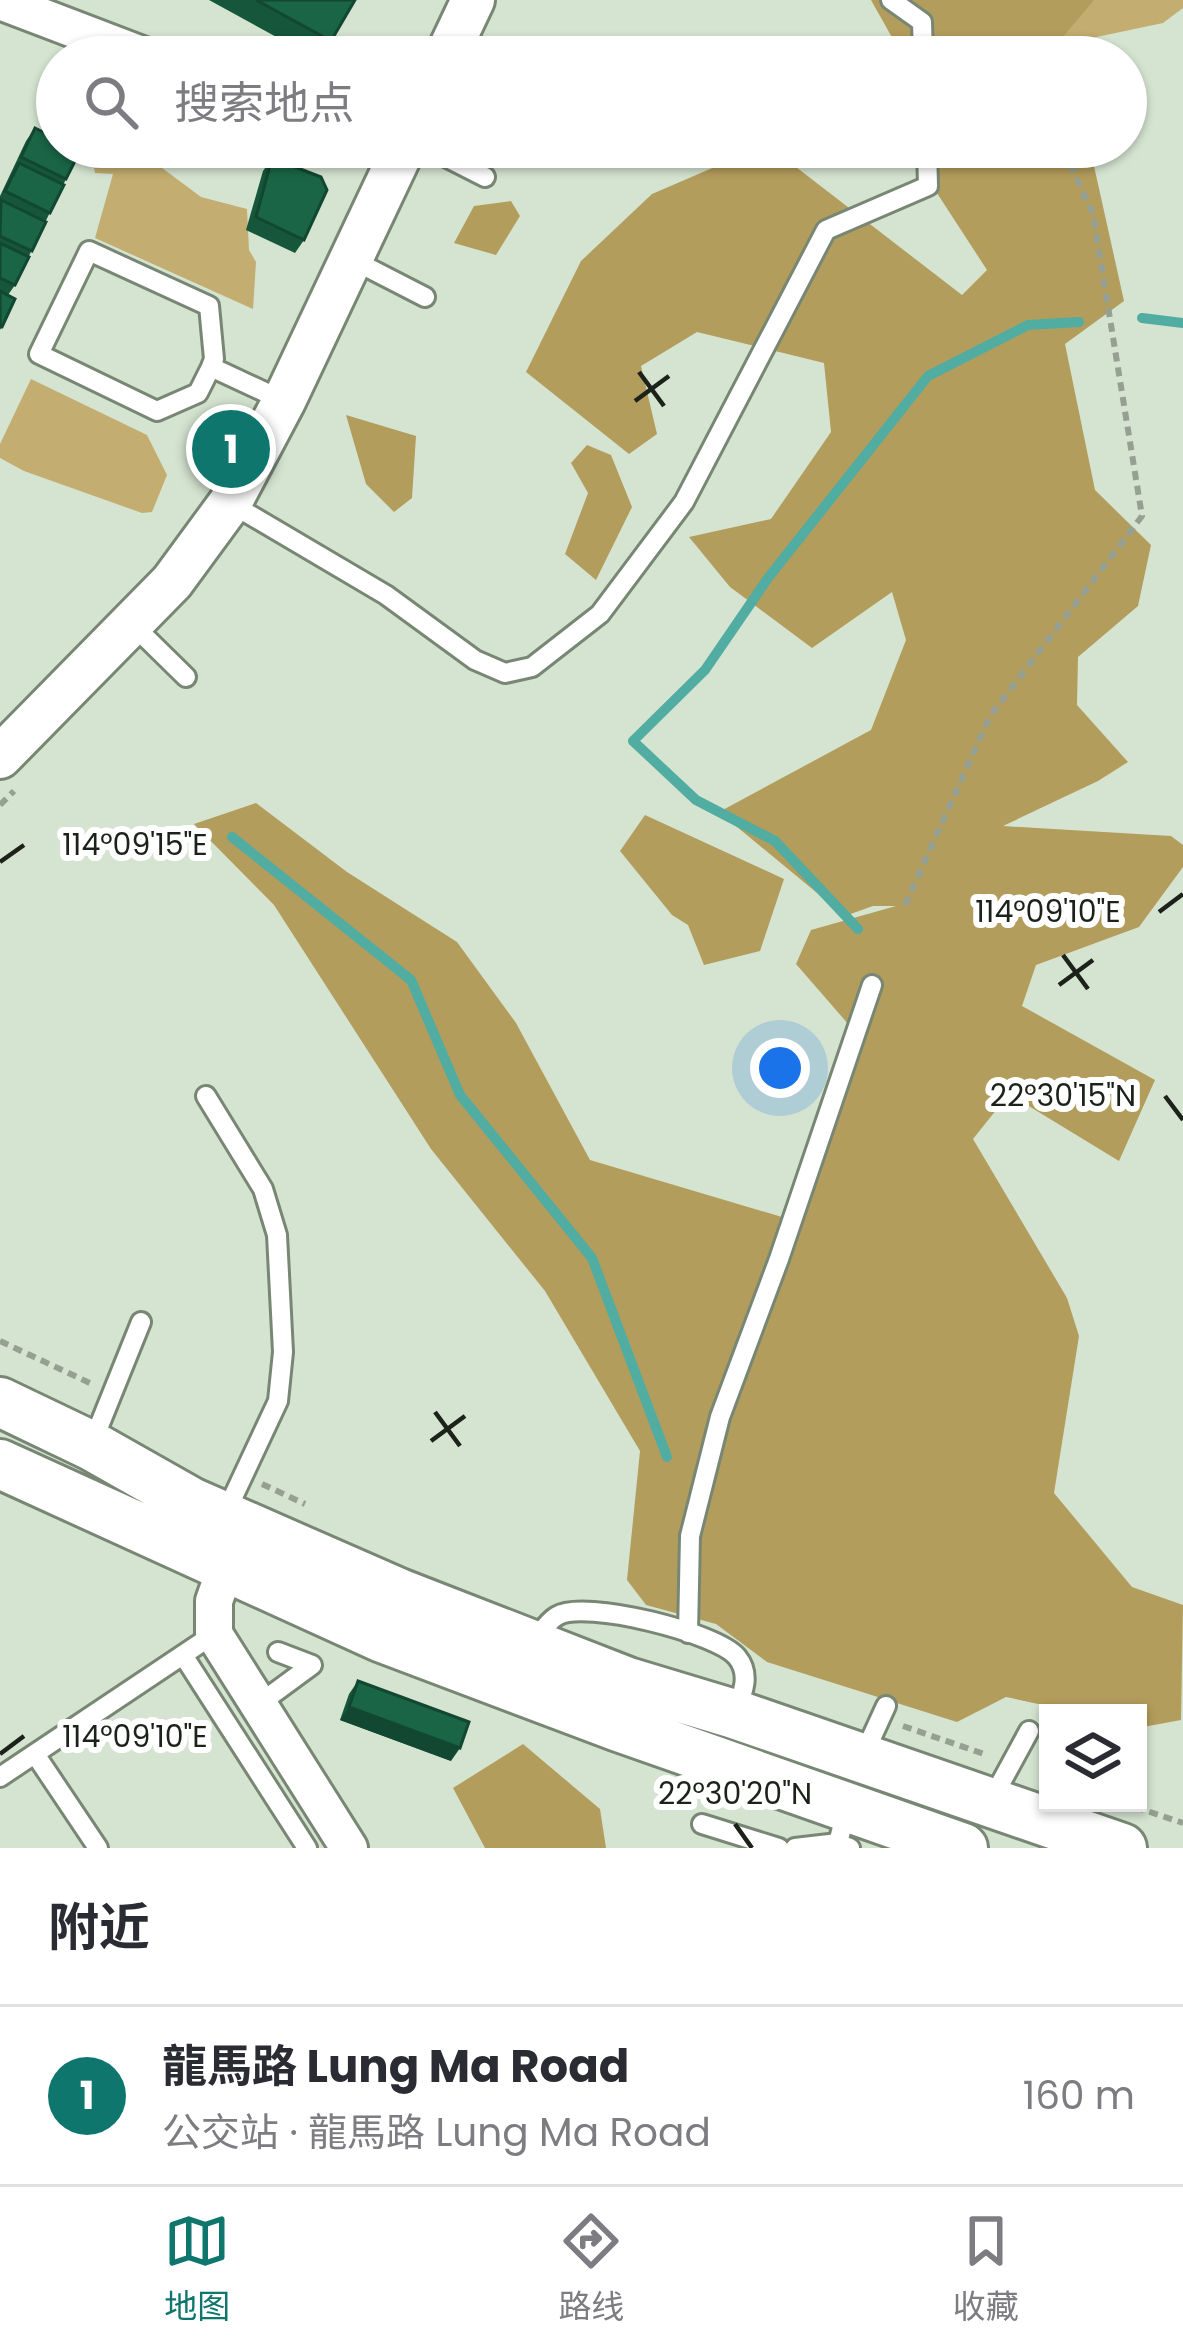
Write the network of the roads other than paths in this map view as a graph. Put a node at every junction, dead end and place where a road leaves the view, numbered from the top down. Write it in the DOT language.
graph roads {
  1 [pos="473,0"];
  2 [pos="891,0"];
  3 [pos="0,1"];
  4 [pos="92,36"];
  5 [pos="456,36"];
  6 [pos="922,36"];
  7 [pos="392,168"];
  8 [pos="457,168"];
  9 [pos="928,168"];
  10 [pos="485,177"];
  11 [pos="351,259"];
  12 [pos="425,297"];
  13 [pos="211,367"];
  14 [pos="284,401"];
  15 [pos="230,503"];
  16 [pos="132,624"];
  17 [pos="186,677"];
  18 [pos="4,749"];
  19 [pos="872,985"];
  20 [pos="206,1096"];
  21 [pos="141,1322"];
  22 [pos="0,1402"];
  23 [pos="92,1446"];
  24 [pos="0,1464"];
  25 [pos="224,1516"];
  26 [pos="225,1570"];
  27 [pos="688,1633"];
  28 [pos="214,1634"];
  29 [pos="531,1645"];
  30 [pos="278,1652"];
  31 [pos="183,1655"];
  32 [pos="312,1665"];
  33 [pos="331,1673"];
  34 [pos="259,1704"];
  35 [pos="734,1714"];
  36 [pos="1029,1731"];
  37 [pos="35,1754"];
  38 [pos="0,1777"];
  39 [pos="990,1779"];
  40 [pos="702,1824"];
  41 [pos="845,1833"];
  42 [pos="98,1848"];
  43 [pos="307,1848"];
  44 [pos="349,1848"];
  45 [pos="779,1848"];
  46 [pos="795,1848"];
  47 [pos="963,1848"];
  48 [pos="1122,1848"];
  1 -- 5 [label="street"];
  2 -- 6 [label="lane"];
  3 -- 4 [label="street"];
  7 -- 11 [label="street"];
  8 -- 10 [label="lane"];
  9 -- 15 [label="lane"];
  11 -- 12 [label="lane"];
  11 -- 14 [label="street"];
  13 -- 13 [label="lane"];
  13 -- 14 [label="lane"];
  14 -- 15 [label="street"];
  15 -- 16 [label="street"];
  16 -- 17 [label="lane"];
  16 -- 18 [label="street"];
  19 -- 27 [label="lane"];
  20 -- 25 [label="lane"];
  21 -- 23 [label="lane"];
  22 -- 23 [label="main road"];
  23 -- 25 [label="main road"];
  24 -- 26 [label="main road"];
  25 -- 29 [label="main road"];
  26 -- 28 [label="street"];
  26 -- 41 [label="main road"];
  27 -- 29 [label="lane"];
  27 -- 35 [label="lane"];
  28 -- 31 [label="lane"];
  28 -- 34 [label="street"];
  29 -- 35 [label="main road"];
  30 -- 32 [label="lane"];
  31 -- 37 [label="lane"];
  31 -- 43 [label="lane"];
  32 -- 33 [label="lane"];
  32 -- 34 [label="lane"];
  34 -- 44 [label="street"];
  35 -- 39 [label="main road"];
  36 -- 39 [label="lane"];
  37 -- 38 [label="lane"];
  37 -- 42 [label="lane"];
  39 -- 48 [label="main road"];
  40 -- 45 [label="lane"];
  41 -- 46 [label="lane"];
  41 -- 47 [label="main road"];
}
